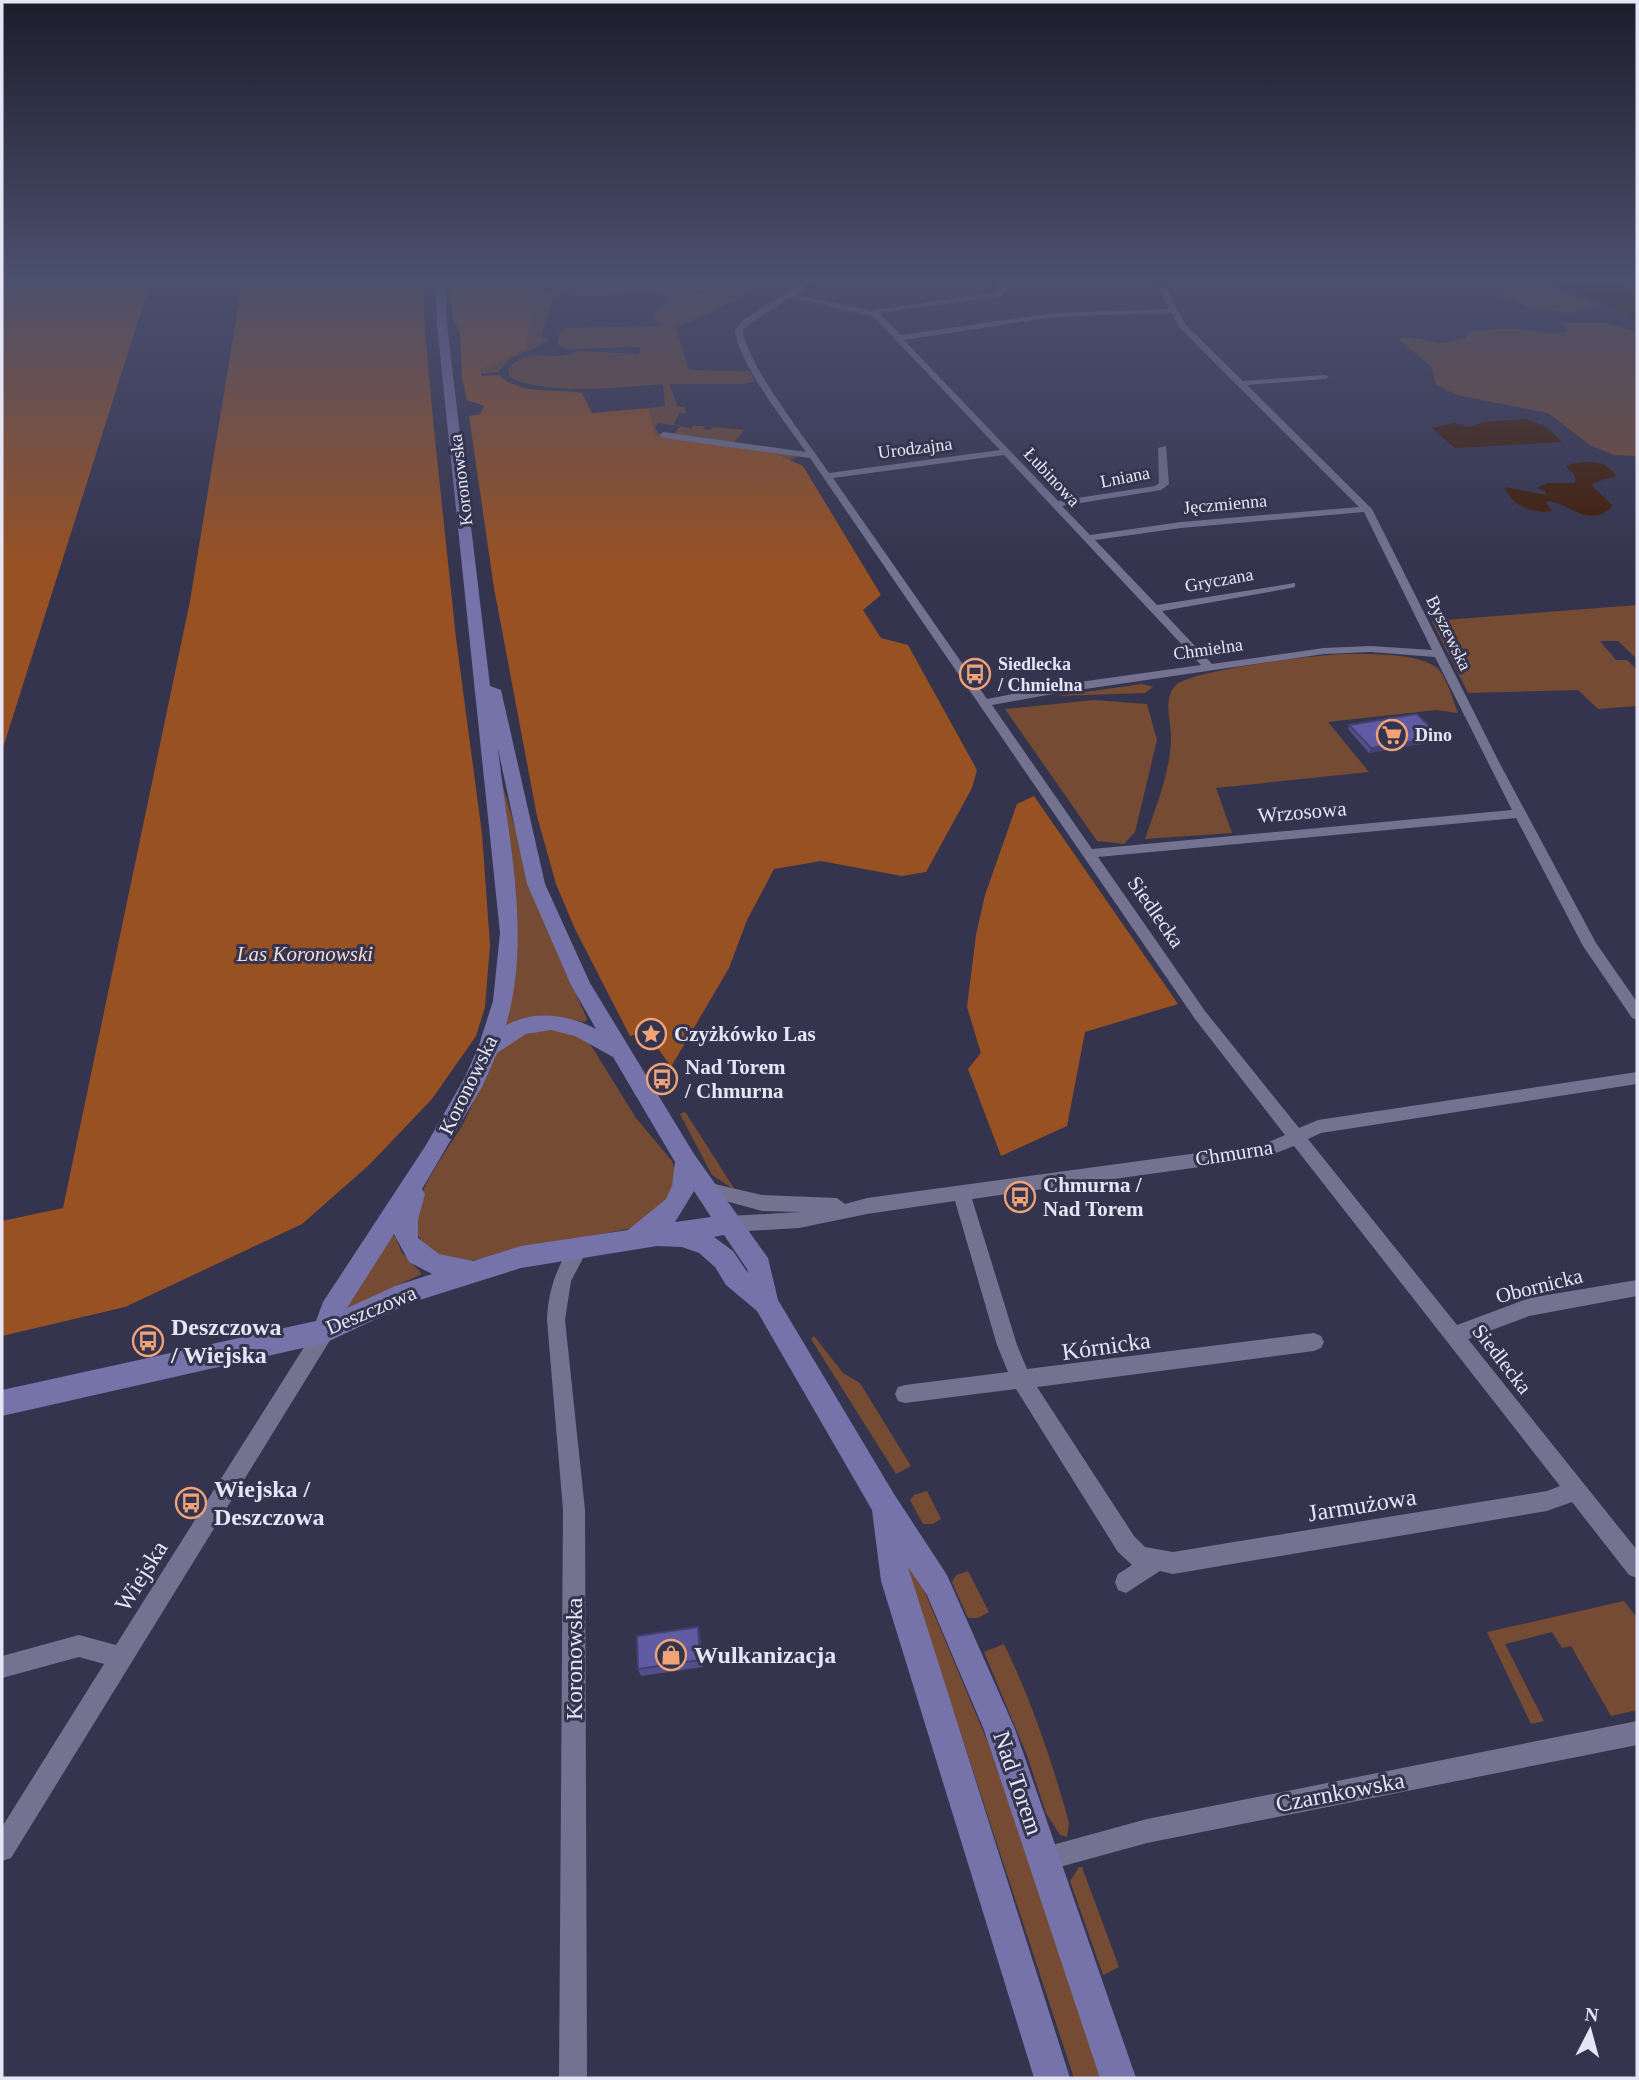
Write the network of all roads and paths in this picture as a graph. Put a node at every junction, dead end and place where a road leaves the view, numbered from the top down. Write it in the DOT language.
graph roads {
  1 [pos="448,374"];
  2 [pos="759,374"];
  3 [pos="933,374"];
  4 [pos="1234,374"];
  5 [pos="1325,377"];
  6 [pos="1243,383"];
  7 [pos="663,435"];
  8 [pos="1163,448"];
  9 [pos="1007,452"];
  10 [pos="814,456"];
  11 [pos="827,476"];
  12 [pos="1055,503"];
  13 [pos="1367,509"];
  14 [pos="1087,538"];
  15 [pos="1291,584"];
  16 [pos="1153,609"];
  17 [pos="479,641"];
  18 [pos="1440,654"];
  19 [pos="1209,667"];
  20 [pos="983,703"];
  21 [pos="1520,813"];
  22 [pos="1087,854"];
  23 [pos="1637,1014"];
  24 [pos="489,1048"];
  25 [pos="620,1054"];
  26 [pos="1637,1078"];
  27 [pos="1297,1139"];
  28 [pos="686,1161"];
  29 [pos="418,1179"];
  30 [pos="706,1189"];
  31 [pos="962,1194"];
  32 [pos="867,1206"];
  33 [pos="730,1224"];
  34 [pos="658,1236"];
  35 [pos="629,1240"];
  36 [pos="580,1247"];
  37 [pos="475,1269"];
  38 [pos="1637,1288"];
  39 [pos="766,1303"];
  40 [pos="325,1331"];
  41 [pos="1454,1335"];
  42 [pos="1314,1342"];
  43 [pos="1021,1379"];
  44 [pos="905,1394"];
  45 [pos="2,1403"];
  46 [pos="1576,1490"];
  47 [pos="884,1504"];
  48 [pos="1155,1562"];
  49 [pos="1637,1567"];
  50 [pos="1126,1582"];
  51 [pos="121,1658"];
  52 [pos="2,1667"];
  53 [pos="1637,1733"];
  54 [pos="2,1849"];
  55 [pos="1045,1859"];
  56 [pos="573,2078"];
  57 [pos="1052,2078"];
  58 [pos="1118,2078"];
  1 -- 17 [label="main road, Koronowska"];
  2 -- 10 [label="street, Siedlecka"];
  3 -- 9 [label="street, Łubinowa"];
  4 -- 6 [label="street, Byszewska"];
  5 -- 6 [label="street"];
  6 -- 13 [label="street, Byszewska"];
  7 -- 10 [label="street"];
  8 -- 12 [label="street, Lniana"];
  9 -- 11 [label="street, Urodzajna"];
  9 -- 12 [label="street, Łubinowa"];
  10 -- 11 [label="street, Siedlecka"];
  11 -- 20 [label="street, Siedlecka"];
  12 -- 14 [label="street, Łubinowa"];
  13 -- 14 [label="street, Jęczmienna"];
  13 -- 18 [label="street, Byszewska"];
  14 -- 16 [label="street, Łubinowa"];
  15 -- 16 [label="street, Gryczana"];
  16 -- 19 [label="street, Łubinowa"];
  17 -- 24 [label="main road, Koronowska"];
  17 -- 25 [label="main road, Koronowska"];
  18 -- 19 [label="street, Chmielna"];
  18 -- 21 [label="street, Byszewska"];
  19 -- 20 [label="street, Chmielna"];
  20 -- 22 [label="street, Siedlecka"];
  21 -- 22 [label="street, Wrzosowa"];
  21 -- 23 [label="street, Byszewska"];
  22 -- 27 [label="street, Siedlecka"];
  24 -- 25 [label="main road"];
  24 -- 29 [label="main road, Koronowska"];
  25 -- 28 [label="main road, Koronowska"];
  26 -- 27 [label="street, Chmurna"];
  27 -- 31 [label="street, Chmurna"];
  27 -- 41 [label="street, Siedlecka"];
  28 -- 30 [label="main road, Koronowska"];
  28 -- 35 [label="main road"];
  29 -- 37 [label="main road"];
  29 -- 40 [label="main road, Koronowska"];
  30 -- 32 [label="street, Chmurna"];
  30 -- 33 [label="main road, Koronowska"];
  31 -- 32 [label="street, Chmurna"];
  31 -- 43 [label="street"];
  32 -- 33 [label="street, Chmurna"];
  33 -- 34 [label="main road, Chmurna"];
  33 -- 39 [label="main road, Nad Torem"];
  34 -- 35 [label="main road, Deszczowa"];
  34 -- 39 [label="main road, Nad Torem"];
  35 -- 36 [label="main road, Deszczowa"];
  36 -- 37 [label="main road, Deszczowa"];
  36 -- 56 [label="street, Koronowska"];
  37 -- 40 [label="main road, Deszczowa"];
  38 -- 41 [label="street, Obornicka"];
  39 -- 47 [label="main road, Nad Torem"];
  40 -- 45 [label="main road, Deszczowa"];
  40 -- 51 [label="street, Wiejska"];
  41 -- 46 [label="street, Siedlecka"];
  42 -- 43 [label="street, Kórnicka"];
  43 -- 44 [label="street, Kórnicka"];
  43 -- 48 [label="street"];
  46 -- 48 [label="street, Jarmużowa"];
  46 -- 49 [label="street, Siedlecka"];
  47 -- 55 [label="main road, Nad Torem"];
  47 -- 57 [label="main road, Nad Torem"];
  48 -- 50 [label="street"];
  51 -- 52 [label="street"];
  51 -- 54 [label="street, Wiejska"];
  53 -- 55 [label="street, Czarnkowska"];
  55 -- 58 [label="main road, Nad Torem"];
}
